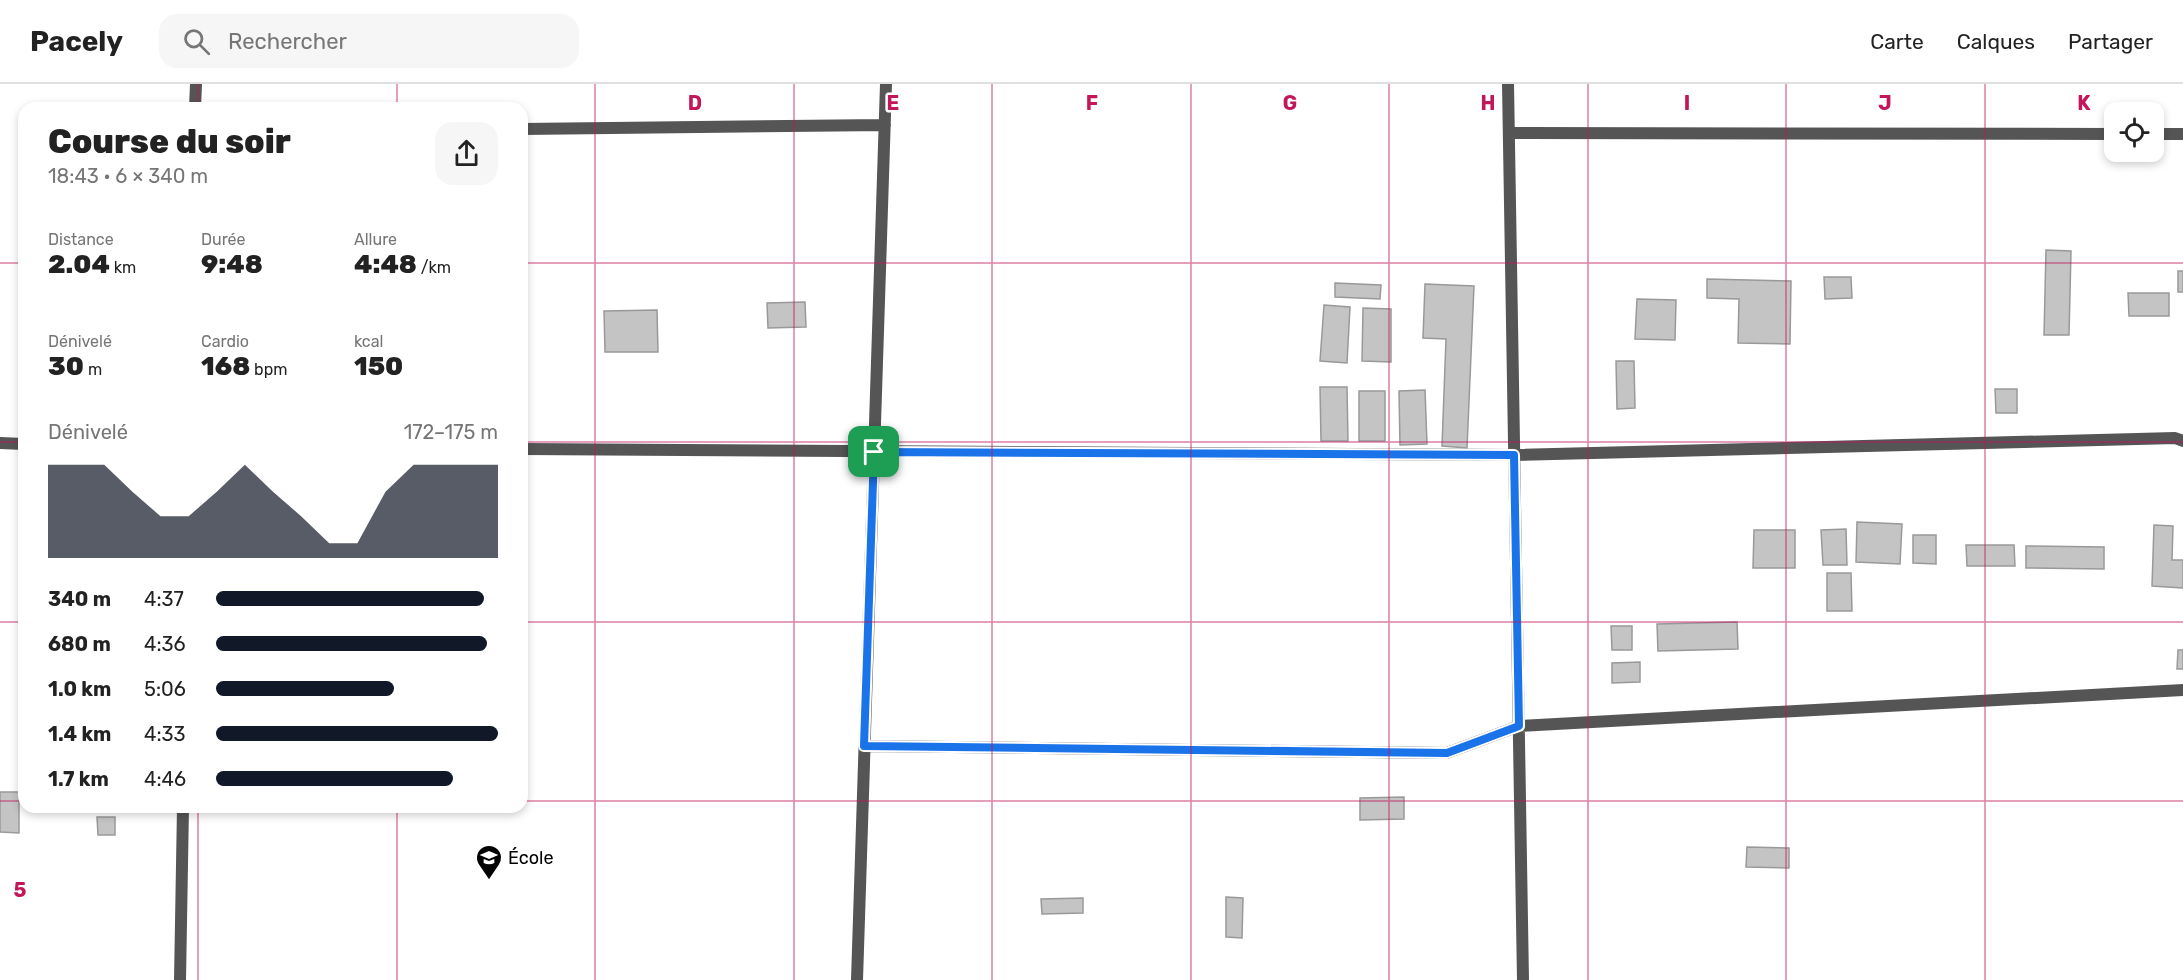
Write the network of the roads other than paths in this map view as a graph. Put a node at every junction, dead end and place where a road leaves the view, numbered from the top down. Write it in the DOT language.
graph roads {
  1 [pos="196,84"];
  2 [pos="886,84"];
  3 [pos="1508,84"];
  4 [pos="195,102"];
  5 [pos="885,125"];
  6 [pos="528,129"];
  7 [pos="1509,133"];
  8 [pos="2104,134"];
  9 [pos="2164,134"];
  10 [pos="2183,135"];
  11 [pos="2183,441"];
  12 [pos="0,443"];
  13 [pos="18,444"];
  14 [pos="528,449"];
  15 [pos="874,452"];
  16 [pos="1514,455"];
  17 [pos="2183,690"];
  18 [pos="1519,726"];
  19 [pos="864,746"];
  20 [pos="183,813"];
  21 [pos="180,980"];
  22 [pos="857,980"];
  23 [pos="1523,980"];
  1 -- 4 [label="street"];
  2 -- 5 [label="street"];
  3 -- 7 [label="street"];
  5 -- 6 [label="street"];
  5 -- 15 [label="street"];
  7 -- 8 [label="street"];
  7 -- 16 [label="street"];
  9 -- 10 [label="street"];
  11 -- 16 [label="street"];
  12 -- 13 [label="street"];
  14 -- 15 [label="street"];
  15 -- 16 [label="street"];
  15 -- 19 [label="street"];
  16 -- 18 [label="street"];
  17 -- 18 [label="street"];
  18 -- 19 [label="street"];
  18 -- 23 [label="street"];
  19 -- 22 [label="street"];
  20 -- 21 [label="street"];
}
